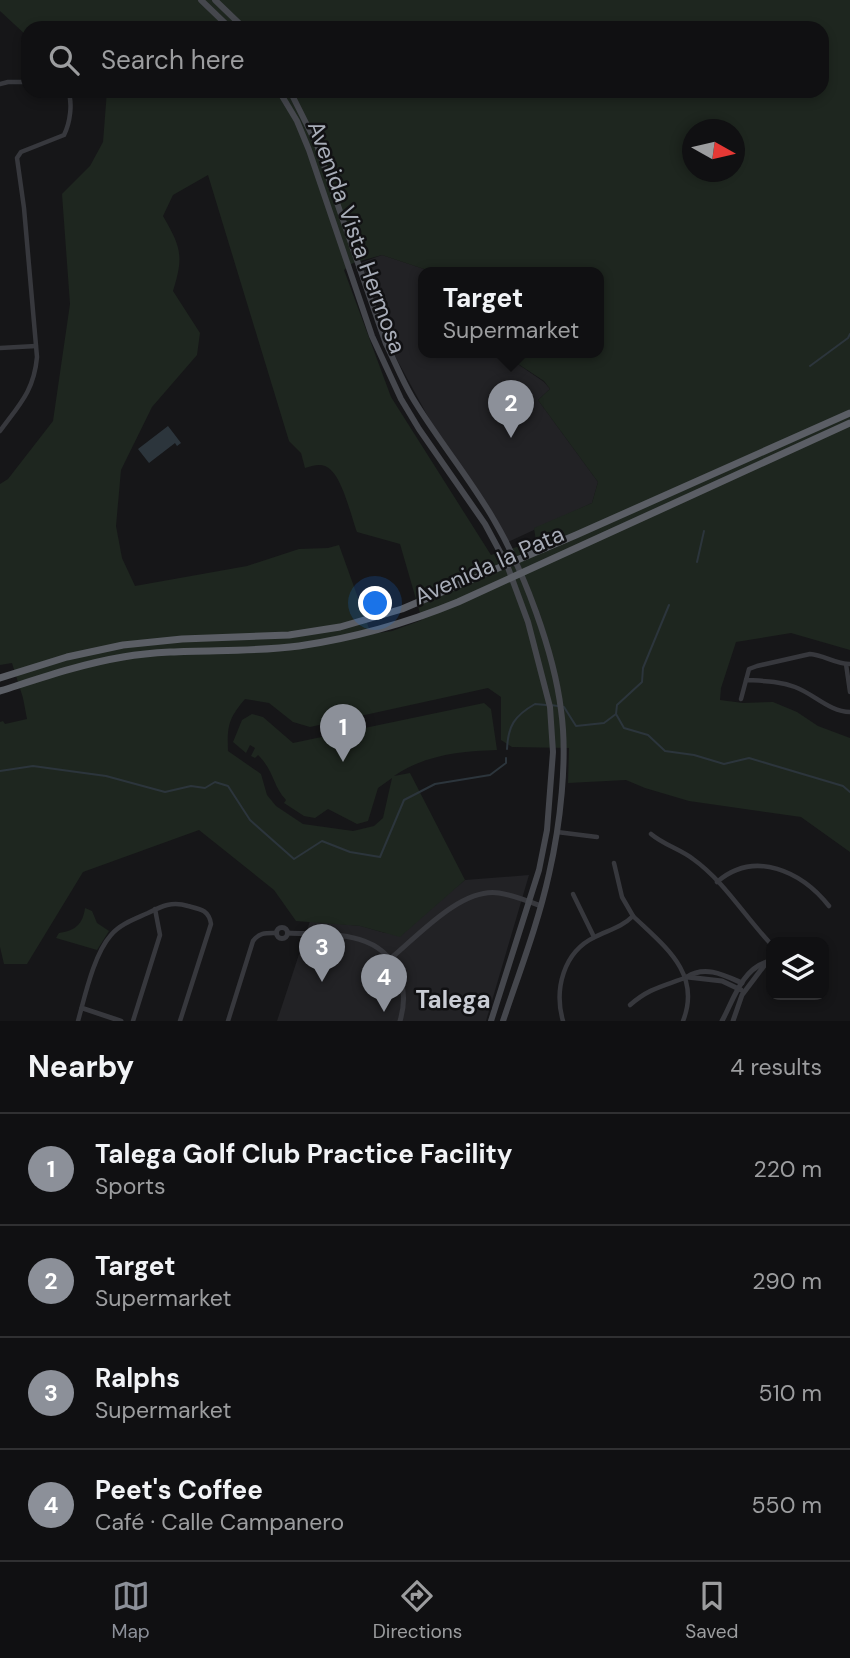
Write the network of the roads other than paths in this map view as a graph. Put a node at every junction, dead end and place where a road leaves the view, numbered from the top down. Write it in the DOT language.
graph roads {
  1 [pos="201,0"];
  2 [pos="215,0"];
  3 [pos="223,21"];
  4 [pos="237,21"];
  5 [pos="21,82"];
  6 [pos="0,83"];
  7 [pos="69,98"];
  8 [pos="283,98"];
  9 [pos="294,98"];
  10 [pos="36,346"];
  11 [pos="0,348"];
  12 [pos="850,413"];
  13 [pos="850,423"];
  14 [pos="0,431"];
  15 [pos="516,561"];
  16 [pos="506,565"];
  17 [pos="521,573"];
  18 [pos="512,578"];
  19 [pos="848,664"];
  20 [pos="0,678"];
  21 [pos="746,680"];
  22 [pos="0,691"];
  23 [pos="850,692"];
  24 [pos="741,699"];
  25 [pos="850,712"];
  26 [pos="557,831"];
  27 [pos="651,834"];
  28 [pos="597,837"];
  29 [pos="614,863"];
  30 [pos="717,882"];
  31 [pos="573,894"];
  32 [pos="530,902"];
  33 [pos="541,906"];
  34 [pos="830,906"];
  35 [pos="155,909"];
  36 [pos="633,916"];
  37 [pos="277,933"];
  38 [pos="594,937"];
  39 [pos="766,938"];
  40 [pos="390,959"];
  41 [pos="766,962"];
  42 [pos="687,977"];
  43 [pos="743,987"];
  44 [pos="630,1005"];
  45 [pos="82,1008"];
  46 [pos="731,1017"];
  47 [pos="78,1021"];
  48 [pos="121,1021"];
  49 [pos="132,1021"];
  50 [pos="180,1021"];
  51 [pos="228,1021"];
  52 [pos="400,1021"];
  53 [pos="491,1021"];
  54 [pos="503,1021"];
  55 [pos="563,1021"];
  56 [pos="683,1021"];
  57 [pos="722,1021"];
  1 -- 3 [label="main road"];
  2 -- 4 [label="main road"];
  5 -- 6 [label="street"];
  7 -- 10 [label="street"];
  8 -- 16 [label="main road, Avenida Vista Hermosa"];
  9 -- 15 [label="main road, Avenida Vista Hermosa"];
  10 -- 11 [label="street"];
  10 -- 14 [label="street"];
  12 -- 15 [label="highway, Avenida la Pata"];
  13 -- 17 [label="highway, Avenida la Pata"];
  15 -- 16 [label="highway, Avenida la Pata"];
  15 -- 17 [label="main road, Avenida Vista Hermosa"];
  16 -- 18 [label="main road, Avenida Vista Hermosa"];
  16 -- 20 [label="highway, Avenida la Pata"];
  17 -- 18 [label="highway, Avenida la Pata"];
  17 -- 26 [label="main road, Avenida Vista Hermosa"];
  18 -- 22 [label="highway, Avenida la Pata"];
  18 -- 32 [label="main road, Avenida Vista Hermosa"];
  19 -- 21 [label="street"];
  19 -- 23 [label="street"];
  21 -- 24 [label="street"];
  21 -- 25 [label="street"];
  26 -- 28 [label="street"];
  26 -- 33 [label="main road, Avenida Vista Hermosa"];
  27 -- 30 [label="street"];
  29 -- 36 [label="street"];
  30 -- 34 [label="street"];
  30 -- 39 [label="street"];
  31 -- 38 [label="street"];
  32 -- 33 [label="street"];
  32 -- 40 [label="street"];
  32 -- 53 [label="main road, Avenida Vista Hermosa"];
  33 -- 54 [label="main road, Avenida Vista Hermosa"];
  35 -- 45 [label="street"];
  35 -- 49 [label="street"];
  35 -- 50 [label="street"];
  36 -- 38 [label="street"];
  36 -- 42 [label="street"];
  37 -- 40 [label="street"];
  37 -- 51 [label="street"];
  38 -- 55 [label="street"];
  40 -- 52 [label="street"];
  41 -- 43 [label="street"];
  42 -- 43 [label="street"];
  42 -- 44 [label="street"];
  42 -- 56 [label="street"];
  43 -- 46 [label="street"];
  45 -- 47 [label="street"];
  45 -- 48 [label="street"];
  46 -- 57 [label="street"];
}
